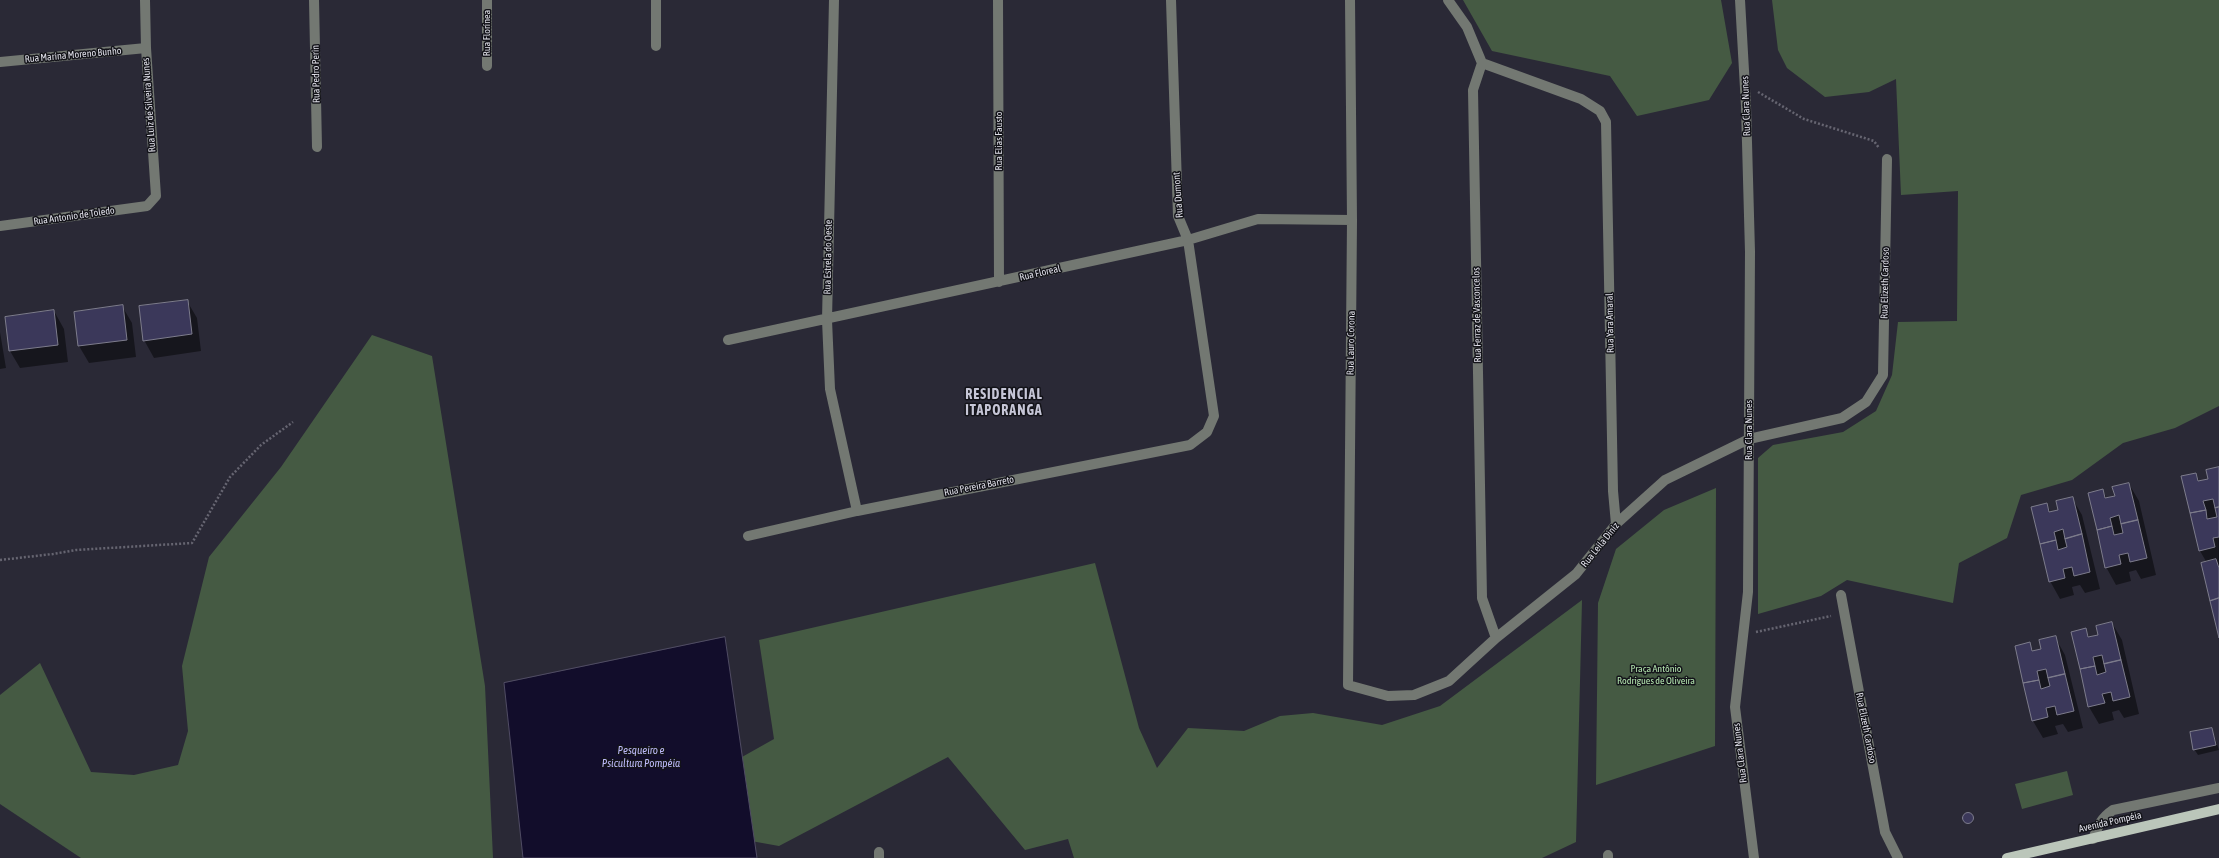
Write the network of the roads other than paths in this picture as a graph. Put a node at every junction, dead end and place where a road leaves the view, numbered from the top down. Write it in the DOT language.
graph roads {
  1 [pos="145,0"];
  2 [pos="314,0"];
  3 [pos="487,0"];
  4 [pos="656,0"];
  5 [pos="834,0"];
  6 [pos="998,0"];
  7 [pos="1170,0"];
  8 [pos="1350,0"];
  9 [pos="1448,0"];
  10 [pos="1740,0"];
  11 [pos="656,46"];
  12 [pos="146,48"];
  13 [pos="0,62"];
  14 [pos="1482,63"];
  15 [pos="487,66"];
  16 [pos="317,147"];
  17 [pos="1887,159"];
  18 [pos="147,206"];
  19 [pos="1352,220"];
  20 [pos="0,226"];
  21 [pos="1188,240"];
  22 [pos="999,282"];
  23 [pos="827,320"];
  24 [pos="728,340"];
  25 [pos="1866,402"];
  26 [pos="1207,432"];
  27 [pos="1749,439"];
  28 [pos="857,511"];
  29 [pos="1616,524"];
  30 [pos="748,536"];
  31 [pos="1841,595"];
  32 [pos="1496,638"];
  33 [pos="1348,685"];
  34 [pos="2219,788"];
  35 [pos="2219,809"];
  36 [pos="2094,839"];
  37 [pos="1754,858"];
  38 [pos="1898,858"];
  39 [pos="2007,858"];
  1 -- 12 [label="street, Rua Luiz de Silveira Nunes"];
  2 -- 16 [label="street, Rua Pedro Perin"];
  3 -- 15 [label="street, Rua Florínea"];
  4 -- 11 [label="street"];
  5 -- 23 [label="street, Rua Estrela do Oeste"];
  6 -- 22 [label="street, Rua Elias Fausto"];
  7 -- 21 [label="street, Rua Dumont"];
  8 -- 19 [label="street, Rua Lauro Corona"];
  9 -- 14 [label="street"];
  10 -- 27 [label="street, Rua Clara Nunes"];
  12 -- 13 [label="street, Rua Marina Moreno Bunho"];
  12 -- 18 [label="street, Rua Luiz de Silveira Nunes"];
  14 -- 29 [label="street, Rua Yara Amaral"];
  14 -- 32 [label="street, Rua Ferraz de Vasconcelos"];
  17 -- 25 [label="street, Rua Elizeth Cardoso"];
  18 -- 20 [label="street, Rua Antonio de Toledo"];
  19 -- 21 [label="street, Rua Floreal"];
  19 -- 33 [label="street, Rua Lauro Corona"];
  21 -- 22 [label="street, Rua Floreal"];
  21 -- 26 [label="street, Rua Dumont"];
  22 -- 23 [label="street, Rua Floreal"];
  23 -- 24 [label="street, Rua Floreal"];
  23 -- 28 [label="street, Rua Estrela do Oeste"];
  25 -- 27 [label="street, Rua Leila Diniz"];
  26 -- 28 [label="street, Rua Pereira Barreto"];
  27 -- 29 [label="street, Rua Leila Diniz"];
  27 -- 37 [label="street, Rua Clara Nunes"];
  28 -- 30 [label="street, Rua Pereira Barreto"];
  29 -- 32 [label="street, Rua Leila Diniz"];
  31 -- 38 [label="street, Rua Elizeth Cardoso"];
  32 -- 33 [label="street, Rua Leila Diniz"];
  34 -- 36 [label="street"];
  35 -- 36 [label="main road, Avenida Pompéia"];
  36 -- 39 [label="main road, Avenida Pompéia"];
}
